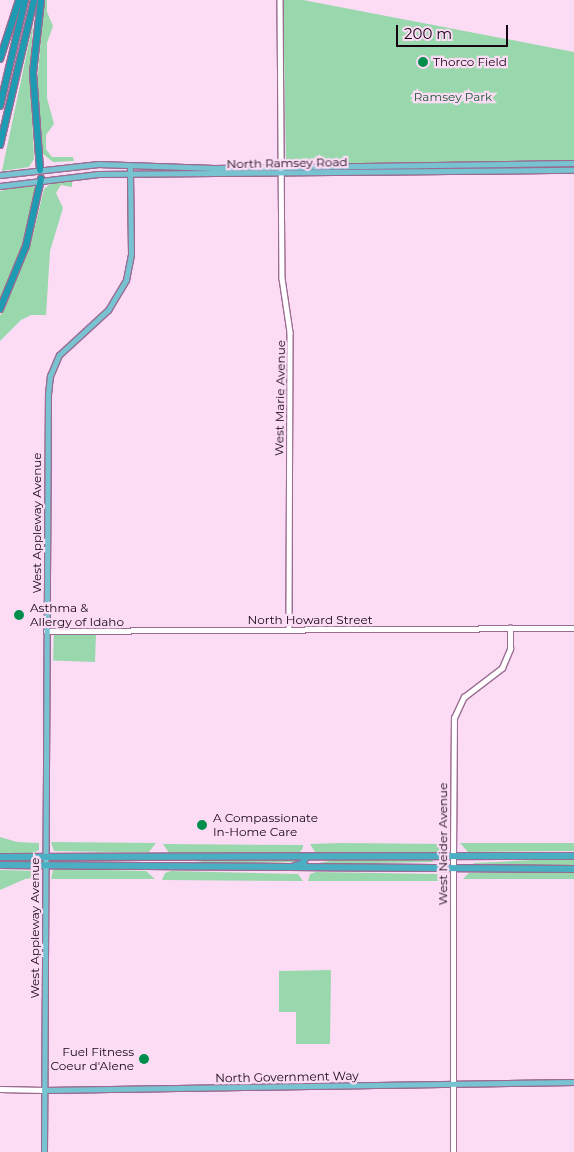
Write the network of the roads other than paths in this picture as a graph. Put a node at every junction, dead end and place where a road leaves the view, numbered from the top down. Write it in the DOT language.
graph roads {
  1 [pos="19,0"];
  2 [pos="25,0"];
  3 [pos="34,0"];
  4 [pos="41,0"];
  5 [pos="280,0"];
  6 [pos="0,59"];
  7 [pos="0,106"];
  8 [pos="0,145"];
  9 [pos="574,163"];
  10 [pos="130,166"];
  11 [pos="282,167"];
  12 [pos="40,170"];
  13 [pos="574,170"];
  14 [pos="130,174"];
  15 [pos="282,174"];
  16 [pos="0,175"];
  17 [pos="41,179"];
  18 [pos="2,185"];
  19 [pos="0,309"];
  20 [pos="510,628"];
  21 [pos="574,628"];
  22 [pos="289,630"];
  23 [pos="46,631"];
  24 [pos="45,856"];
  25 [pos="574,856"];
  26 [pos="0,857"];
  27 [pos="306,857"];
  28 [pos="322,857"];
  29 [pos="453,857"];
  30 [pos="159,858"];
  31 [pos="177,858"];
  32 [pos="0,864"];
  33 [pos="45,865"];
  34 [pos="143,867"];
  35 [pos="159,867"];
  36 [pos="288,869"];
  37 [pos="306,869"];
  38 [pos="574,869"];
  39 [pos="453,870"];
  40 [pos="574,1082"];
  41 [pos="453,1084"];
  42 [pos="0,1089"];
  43 [pos="44,1090"];
  44 [pos="44,1152"];
  45 [pos="454,1152"];
  1 -- 6 [label="highway"];
  2 -- 7 [label="highway"];
  3 -- 8 [label="highway"];
  4 -- 12 [label="highway"];
  5 -- 11 [label="street, West Marie Avenue"];
  9 -- 11 [label="main road, North Ramsey Road"];
  10 -- 11 [label="main road, North Ramsey Road"];
  10 -- 12 [label="main road, North Ramsey Road"];
  10 -- 14 [label="main road, West Appleway Avenue"];
  11 -- 15 [label="street, West Marie Avenue"];
  12 -- 16 [label="main road, North Ramsey Road"];
  12 -- 17 [label="main road"];
  13 -- 15 [label="main road, North Ramsey Road"];
  14 -- 15 [label="main road, North Ramsey Road"];
  14 -- 17 [label="main road, North Ramsey Road"];
  14 -- 23 [label="main road, West Appleway Avenue"];
  15 -- 22 [label="street, West Marie Avenue"];
  17 -- 18 [label="main road, North Ramsey Road"];
  17 -- 19 [label="highway"];
  20 -- 21 [label="street, North Howard Street"];
  20 -- 22 [label="street, North Howard Street"];
  20 -- 29 [label="street, West Neider Avenue"];
  22 -- 23 [label="street, North Howard Street"];
  23 -- 24 [label="main road, West Appleway Avenue"];
  24 -- 26 [label="highway"];
  24 -- 30 [label="highway"];
  24 -- 33 [label="main road, West Appleway Avenue"];
  25 -- 29 [label="highway"];
  27 -- 28 [label="highway"];
  27 -- 31 [label="highway"];
  27 -- 36 [label="highway"];
  28 -- 29 [label="highway"];
  28 -- 37 [label="highway"];
  29 -- 39 [label="main road, West Neider Avenue"];
  30 -- 31 [label="highway"];
  30 -- 34 [label="highway"];
  31 -- 35 [label="highway"];
  32 -- 33 [label="highway"];
  33 -- 34 [label="highway"];
  33 -- 43 [label="main road, West Appleway Avenue"];
  34 -- 35 [label="highway"];
  35 -- 36 [label="highway"];
  36 -- 37 [label="highway"];
  37 -- 39 [label="highway"];
  38 -- 39 [label="highway"];
  39 -- 41 [label="main road, West Neider Avenue"];
  40 -- 41 [label="main road, North Government Way"];
  41 -- 43 [label="main road, North Government Way"];
  41 -- 45 [label="main road, West Neider Avenue"];
  42 -- 43 [label="main road, North Government Way"];
  43 -- 44 [label="main road, West Appleway Avenue"];
}
